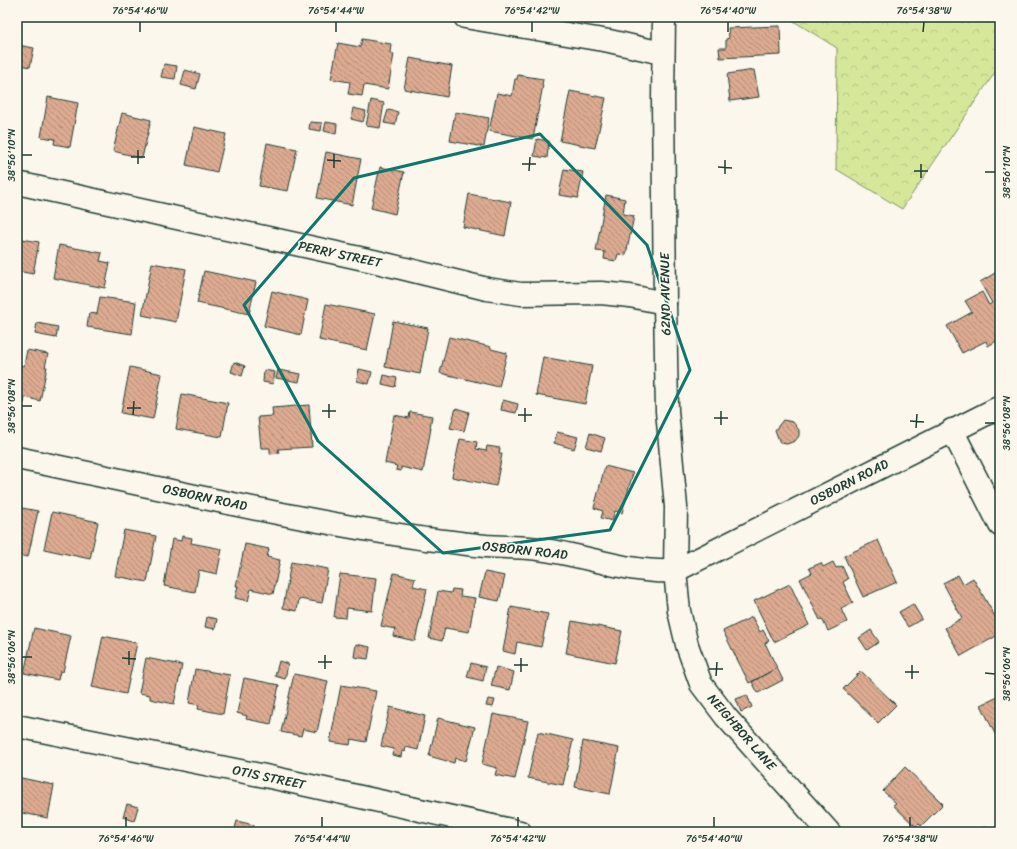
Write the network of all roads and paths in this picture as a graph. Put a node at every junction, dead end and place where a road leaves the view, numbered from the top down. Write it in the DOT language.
graph roads {
  1 [pos="465,17"];
  2 [pos="664,17"];
  3 [pos="662,53"];
  4 [pos="17,183"];
  5 [pos="665,303"];
  6 [pos="1000,407"];
  7 [pos="952,430"];
  8 [pos="17,458"];
  9 [pos="1000,525"];
  10 [pos="675,570"];
  11 [pos="17,726"];
  12 [pos="520,832"];
  13 [pos="829,832"];
  1 -- 3 [label="street"];
  2 -- 3 [label="street, 62ND AVENUE"];
  3 -- 5 [label="street, 62ND AVENUE"];
  4 -- 5 [label="street, PERRY STREET"];
  5 -- 10 [label="street, 62ND AVENUE"];
  6 -- 7 [label="street, OSBORN ROAD"];
  7 -- 9 [label="street"];
  7 -- 10 [label="street, OSBORN ROAD"];
  8 -- 10 [label="street, OSBORN ROAD"];
  10 -- 13 [label="street, NEIGHBOR LANE"];
  11 -- 12 [label="street, OTIS STREET"];
}
